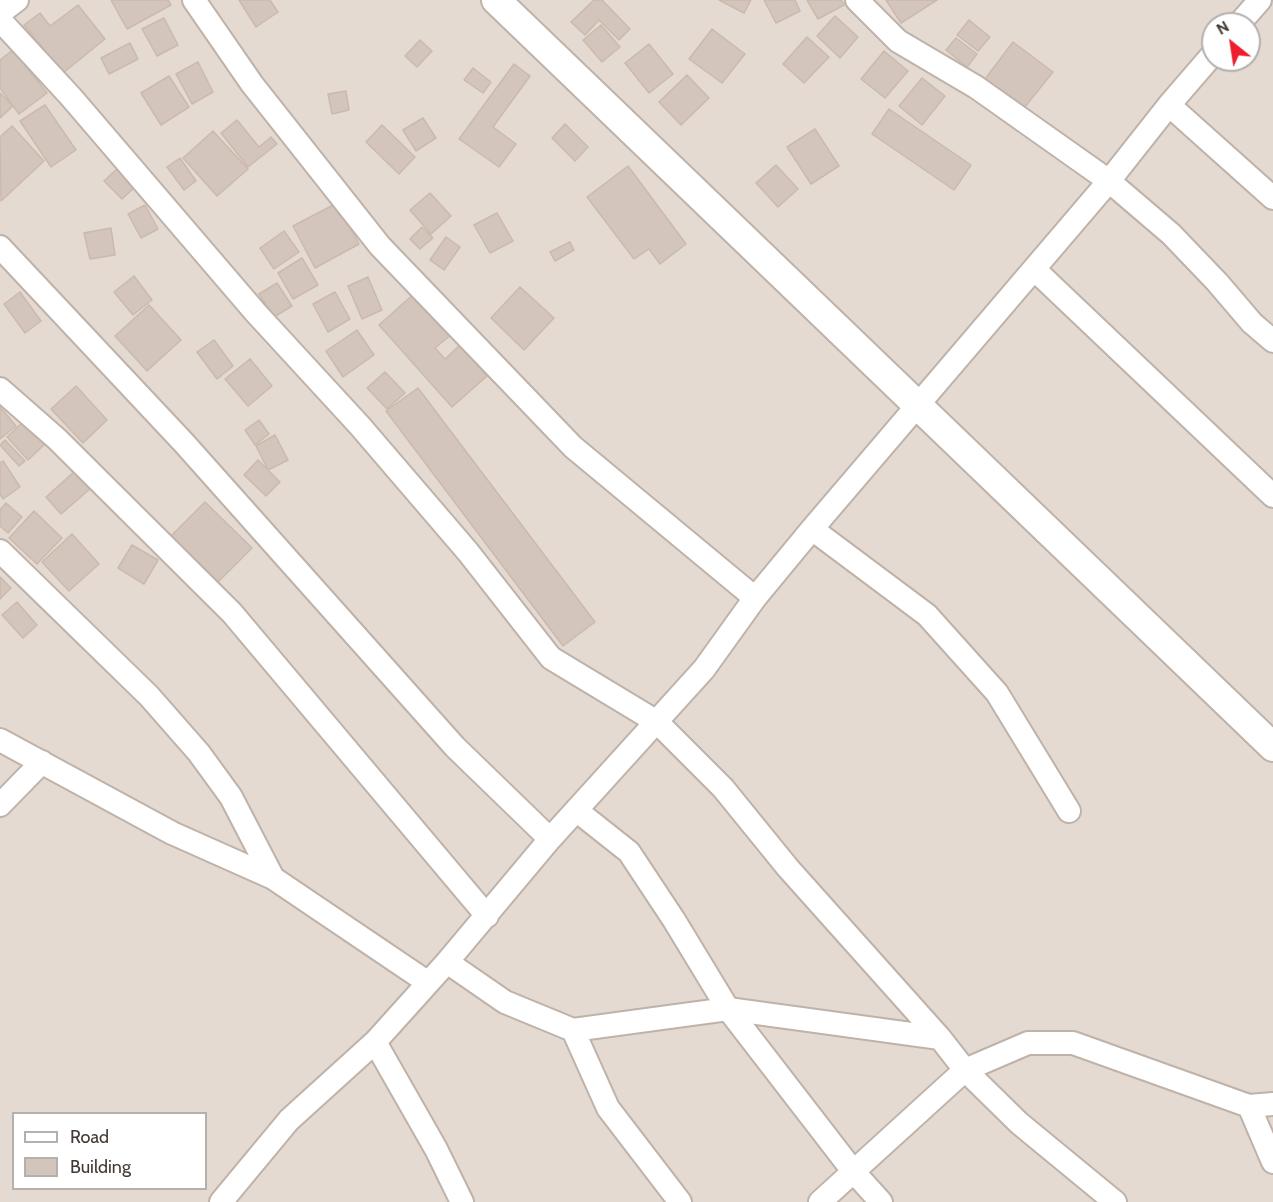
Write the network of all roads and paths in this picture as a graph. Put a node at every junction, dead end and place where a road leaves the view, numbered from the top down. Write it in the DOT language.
graph roads {
  1 [pos="17,0"];
  2 [pos="194,0"];
  3 [pos="496,0"];
  4 [pos="857,0"];
  5 [pos="1260,0"];
  6 [pos="1250,12"];
  7 [pos="0,13"];
  8 [pos="0,20"];
  9 [pos="1201,68"];
  10 [pos="1169,105"];
  11 [pos="1109,182"];
  12 [pos="1273,198"];
  13 [pos="0,247"];
  14 [pos="1034,269"];
  15 [pos="1273,342"];
  16 [pos="0,389"];
  17 [pos="917,405"];
  18 [pos="1273,496"];
  19 [pos="812,529"];
  20 [pos="0,551"];
  21 [pos="755,598"];
  22 [pos="657,722"];
  23 [pos="0,740"];
  24 [pos="1273,747"];
  25 [pos="42,762"];
  26 [pos="0,805"];
  27 [pos="576,810"];
  28 [pos="1069,811"];
  29 [pos="550,839"];
  30 [pos="273,878"];
  31 [pos="487,916"];
  32 [pos="447,962"];
  33 [pos="427,982"];
  34 [pos="728,1009"];
  35 [pos="573,1030"];
  36 [pos="940,1038"];
  37 [pos="375,1042"];
  38 [pos="965,1070"];
  39 [pos="1273,1104"];
  40 [pos="1249,1106"];
  41 [pos="1273,1162"];
  42 [pos="853,1171"];
  43 [pos="221,1202"];
  44 [pos="462,1202"];
  45 [pos="680,1202"];
  46 [pos="820,1202"];
  47 [pos="881,1202"];
  48 [pos="1114,1202"];
  1 -- 7 [label="street"];
  2 -- 21 [label="street"];
  3 -- 17 [label="street"];
  4 -- 11 [label="street"];
  5 -- 6 [label="street"];
  8 -- 22 [label="street"];
  9 -- 10 [label="street"];
  10 -- 11 [label="street"];
  10 -- 12 [label="street"];
  11 -- 14 [label="street"];
  11 -- 15 [label="street"];
  13 -- 29 [label="street"];
  14 -- 17 [label="street"];
  14 -- 18 [label="street"];
  16 -- 31 [label="street"];
  17 -- 19 [label="street"];
  17 -- 24 [label="street"];
  19 -- 21 [label="street"];
  19 -- 28 [label="street"];
  20 -- 30 [label="street"];
  21 -- 22 [label="street"];
  22 -- 27 [label="street"];
  22 -- 36 [label="street"];
  23 -- 25 [label="street"];
  25 -- 26 [label="street"];
  25 -- 30 [label="street"];
  27 -- 29 [label="street"];
  27 -- 34 [label="street"];
  29 -- 31 [label="street"];
  30 -- 33 [label="street"];
  31 -- 32 [label="street"];
  32 -- 33 [label="street"];
  32 -- 35 [label="street"];
  33 -- 37 [label="street"];
  34 -- 35 [label="street"];
  34 -- 36 [label="street"];
  34 -- 42 [label="street"];
  35 -- 45 [label="street"];
  36 -- 38 [label="street"];
  37 -- 43 [label="street"];
  37 -- 44 [label="street"];
  38 -- 40 [label="street"];
  38 -- 42 [label="street"];
  38 -- 48 [label="street"];
  39 -- 40 [label="street"];
  40 -- 41 [label="street"];
  42 -- 46 [label="street"];
  42 -- 47 [label="street"];
}
